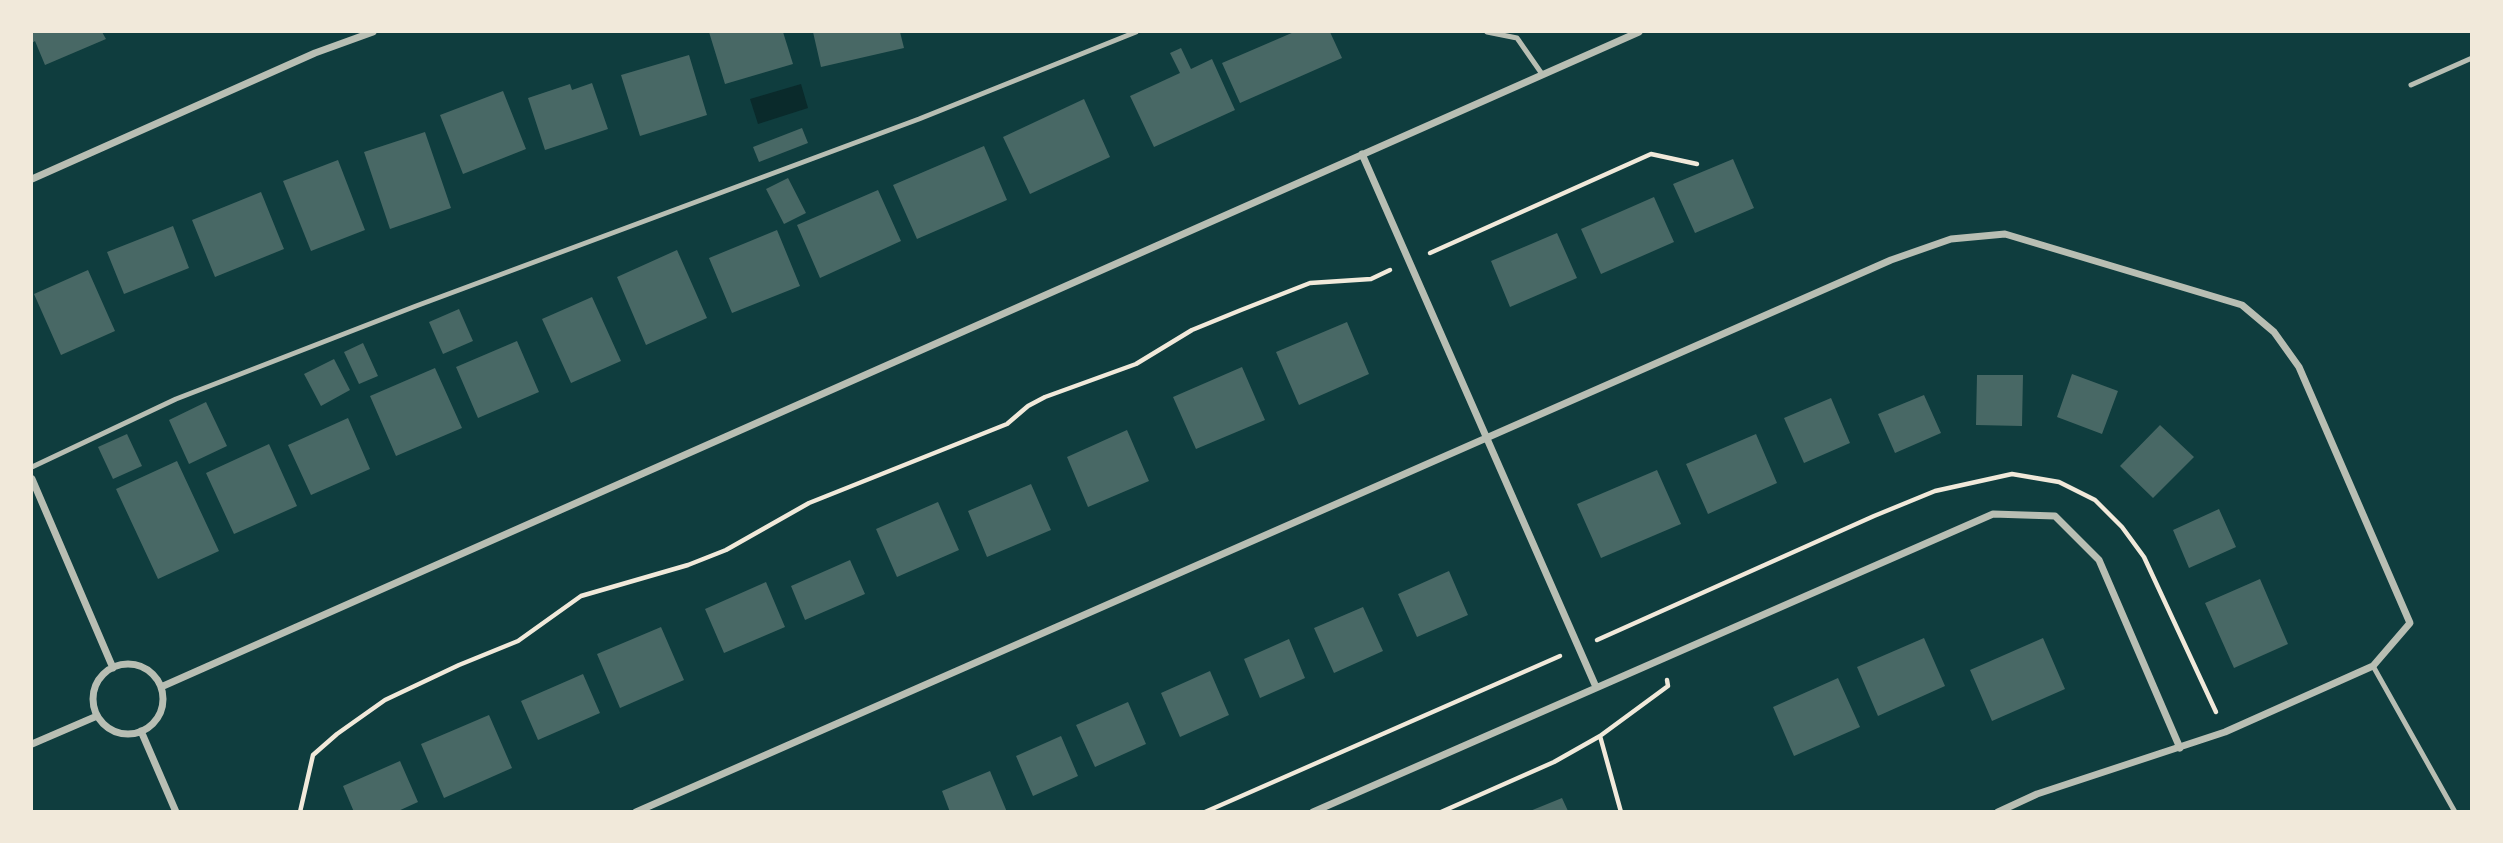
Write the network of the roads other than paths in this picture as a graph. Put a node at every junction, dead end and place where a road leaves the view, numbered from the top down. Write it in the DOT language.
graph roads {
  1 [pos="373,32"];
  2 [pos="1136,32"];
  3 [pos="1487,32"];
  4 [pos="1639,32"];
  5 [pos="2472,58"];
  6 [pos="1542,74"];
  7 [pos="2411,85"];
  8 [pos="1362,154"];
  9 [pos="32,179"];
  10 [pos="1486,436"];
  11 [pos="32,467"];
  12 [pos="32,479"];
  13 [pos="2373,666"];
  14 [pos="113,668"];
  15 [pos="161,687"];
  16 [pos="1596,687"];
  17 [pos="97,716"];
  18 [pos="141,731"];
  19 [pos="32,744"];
  20 [pos="2180,748"];
  21 [pos="176,811"];
  22 [pos="636,811"];
  23 [pos="1313,811"];
  24 [pos="1998,811"];
  25 [pos="2455,811"];
  1 -- 9 [label="street"];
  2 -- 11 [label="lane"];
  3 -- 6 [label="lane"];
  4 -- 6 [label="street"];
  5 -- 7 [label="lane"];
  6 -- 8 [label="street"];
  8 -- 10 [label="street"];
  8 -- 15 [label="street"];
  10 -- 13 [label="street"];
  10 -- 16 [label="street"];
  10 -- 22 [label="street"];
  12 -- 14 [label="street"];
  13 -- 20 [label="street"];
  13 -- 25 [label="lane"];
  14 -- 15 [label="street"];
  14 -- 17 [label="street"];
  15 -- 18 [label="street"];
  16 -- 20 [label="street"];
  16 -- 23 [label="street"];
  17 -- 18 [label="street"];
  17 -- 19 [label="street"];
  18 -- 21 [label="street"];
  20 -- 24 [label="street"];
}
